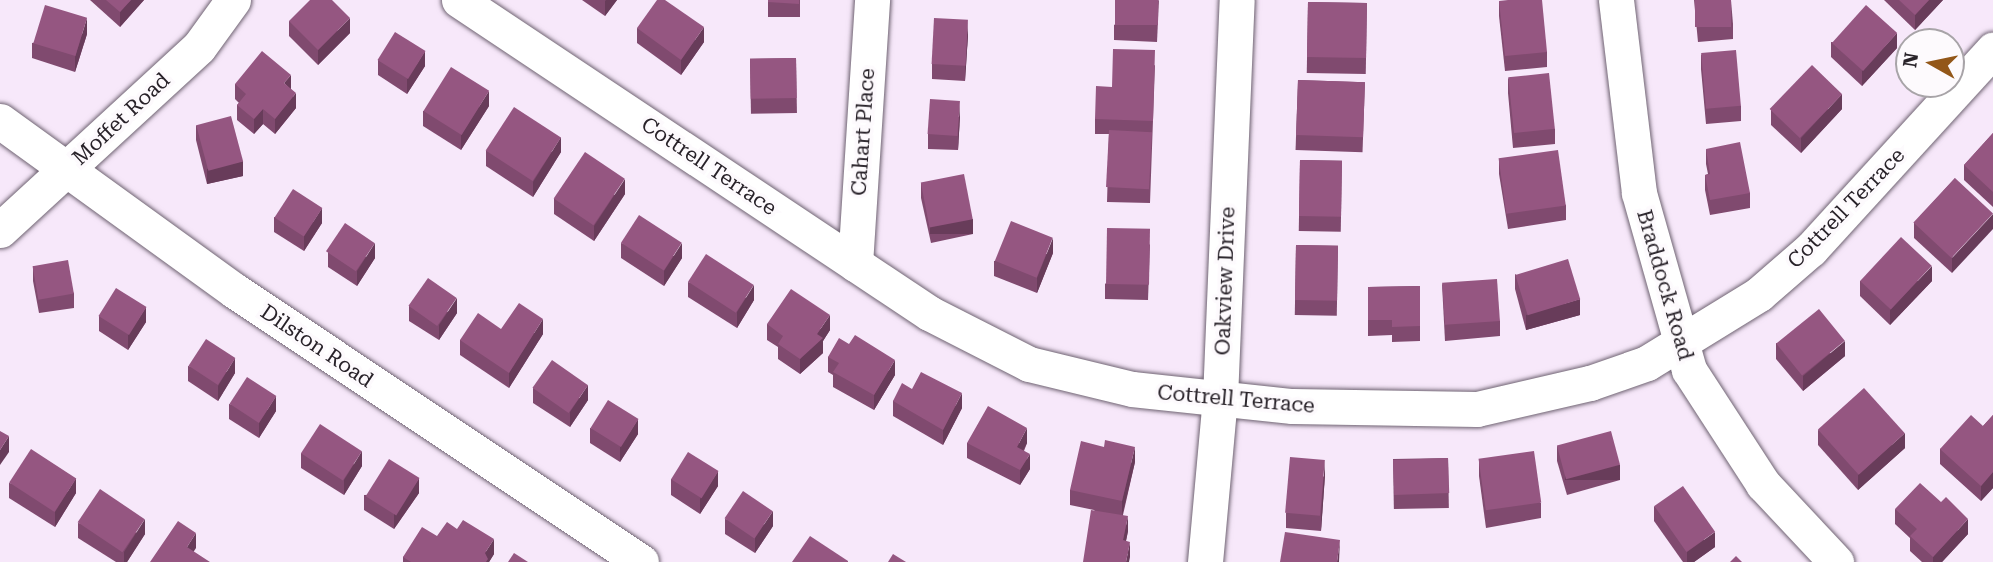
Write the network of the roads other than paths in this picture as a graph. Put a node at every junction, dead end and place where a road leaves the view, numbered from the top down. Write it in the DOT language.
graph roads {
  1 [pos="233,0"];
  2 [pos="459,0"];
  3 [pos="872,0"];
  4 [pos="1237,0"];
  5 [pos="1616,0"];
  6 [pos="1993,50"];
  7 [pos="0,121"];
  8 [pos="65,171"];
  9 [pos="0,230"];
  10 [pos="855,264"];
  11 [pos="1680,342"];
  12 [pos="1220,398"];
  13 [pos="641,562"];
  14 [pos="1205,562"];
  15 [pos="1836,562"];
  1 -- 8 [label="street, Moffet Road"];
  2 -- 10 [label="street, Cottrell Terrace"];
  3 -- 10 [label="street, Cahart Place"];
  4 -- 12 [label="street, Oakview Drive"];
  5 -- 11 [label="street, Braddock Road"];
  6 -- 11 [label="street, Cottrell Terrace"];
  7 -- 8 [label="street, Dilston Road"];
  8 -- 9 [label="street, Moffet Road"];
  8 -- 13 [label="street, Dilston Road"];
  10 -- 12 [label="street, Cottrell Terrace"];
  11 -- 12 [label="street, Cottrell Terrace"];
  11 -- 15 [label="street, Braddock Road"];
  12 -- 14 [label="street, Oakview Drive"];
}
